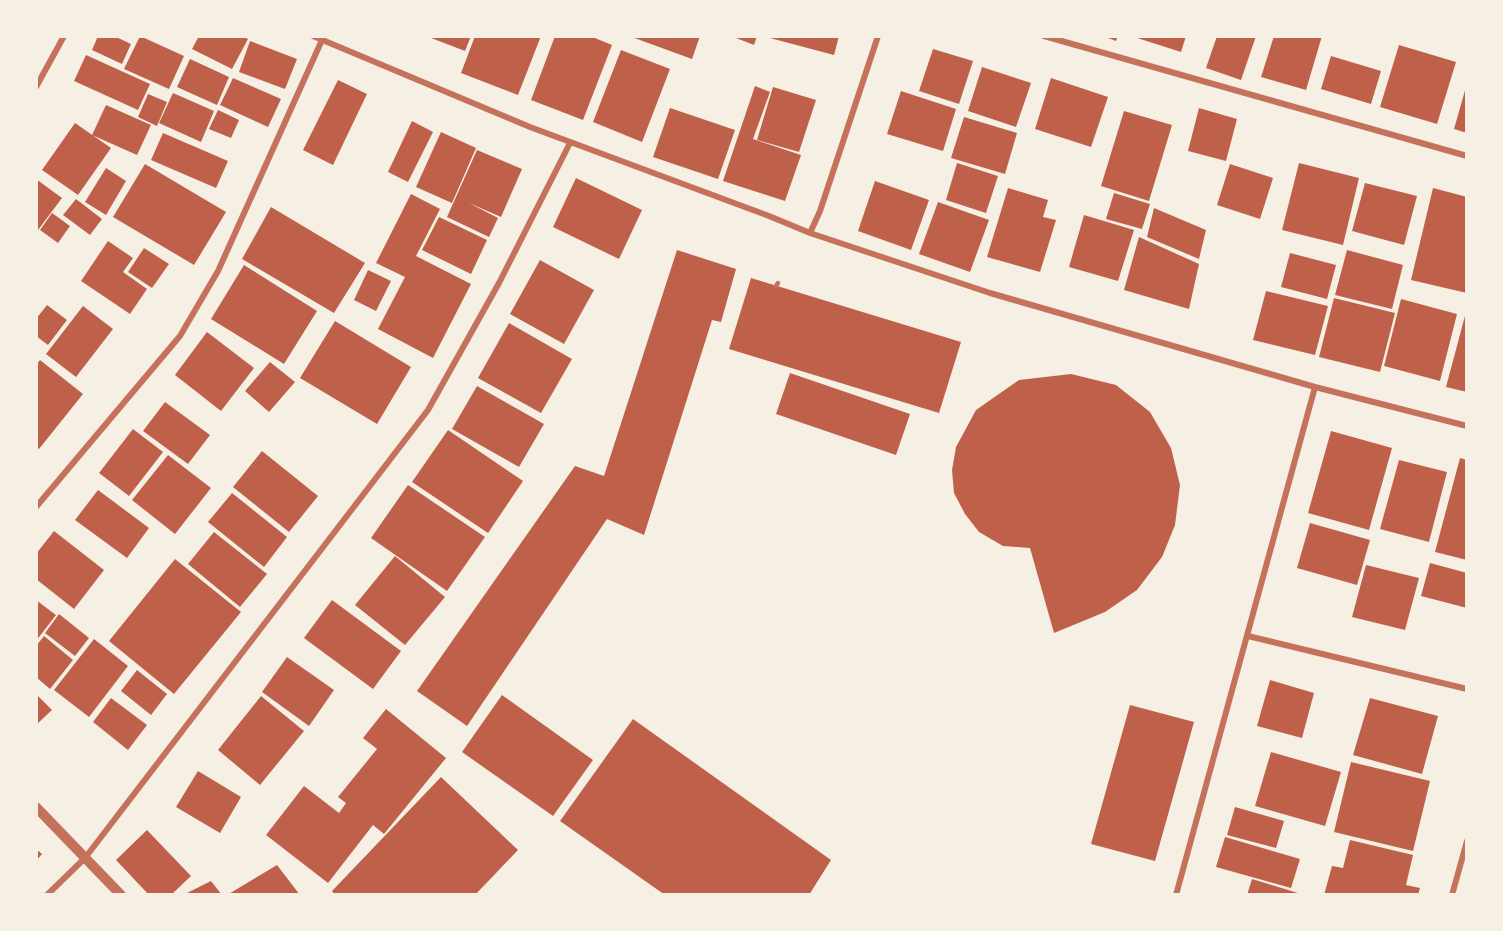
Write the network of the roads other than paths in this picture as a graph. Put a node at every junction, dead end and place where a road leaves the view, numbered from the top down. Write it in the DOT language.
graph roads {
  1 [pos="64,36"];
  2 [pos="313,36"];
  3 [pos="878,36"];
  4 [pos="1044,36"];
  5 [pos="322,40"];
  6 [pos="36,87"];
  7 [pos="570,143"];
  8 [pos="1467,156"];
  9 [pos="810,233"];
  10 [pos="1315,387"];
  11 [pos="1467,426"];
  12 [pos="36,507"];
  13 [pos="1248,636"];
  14 [pos="1467,689"];
  15 [pos="36,807"];
  16 [pos="1467,841"];
  17 [pos="85,858"];
  18 [pos="47,895"];
  19 [pos="121,895"];
  20 [pos="1176,895"];
  21 [pos="1452,895"];
  1 -- 6 [label="street"];
  2 -- 5 [label="street"];
  3 -- 9 [label="street"];
  4 -- 8 [label="street"];
  5 -- 7 [label="street"];
  5 -- 12 [label="street"];
  7 -- 9 [label="street"];
  7 -- 17 [label="street"];
  9 -- 10 [label="street"];
  10 -- 11 [label="street"];
  10 -- 13 [label="street"];
  13 -- 14 [label="street"];
  13 -- 20 [label="street"];
  15 -- 17 [label="street"];
  16 -- 21 [label="street"];
  17 -- 18 [label="street"];
  17 -- 19 [label="street"];
}
